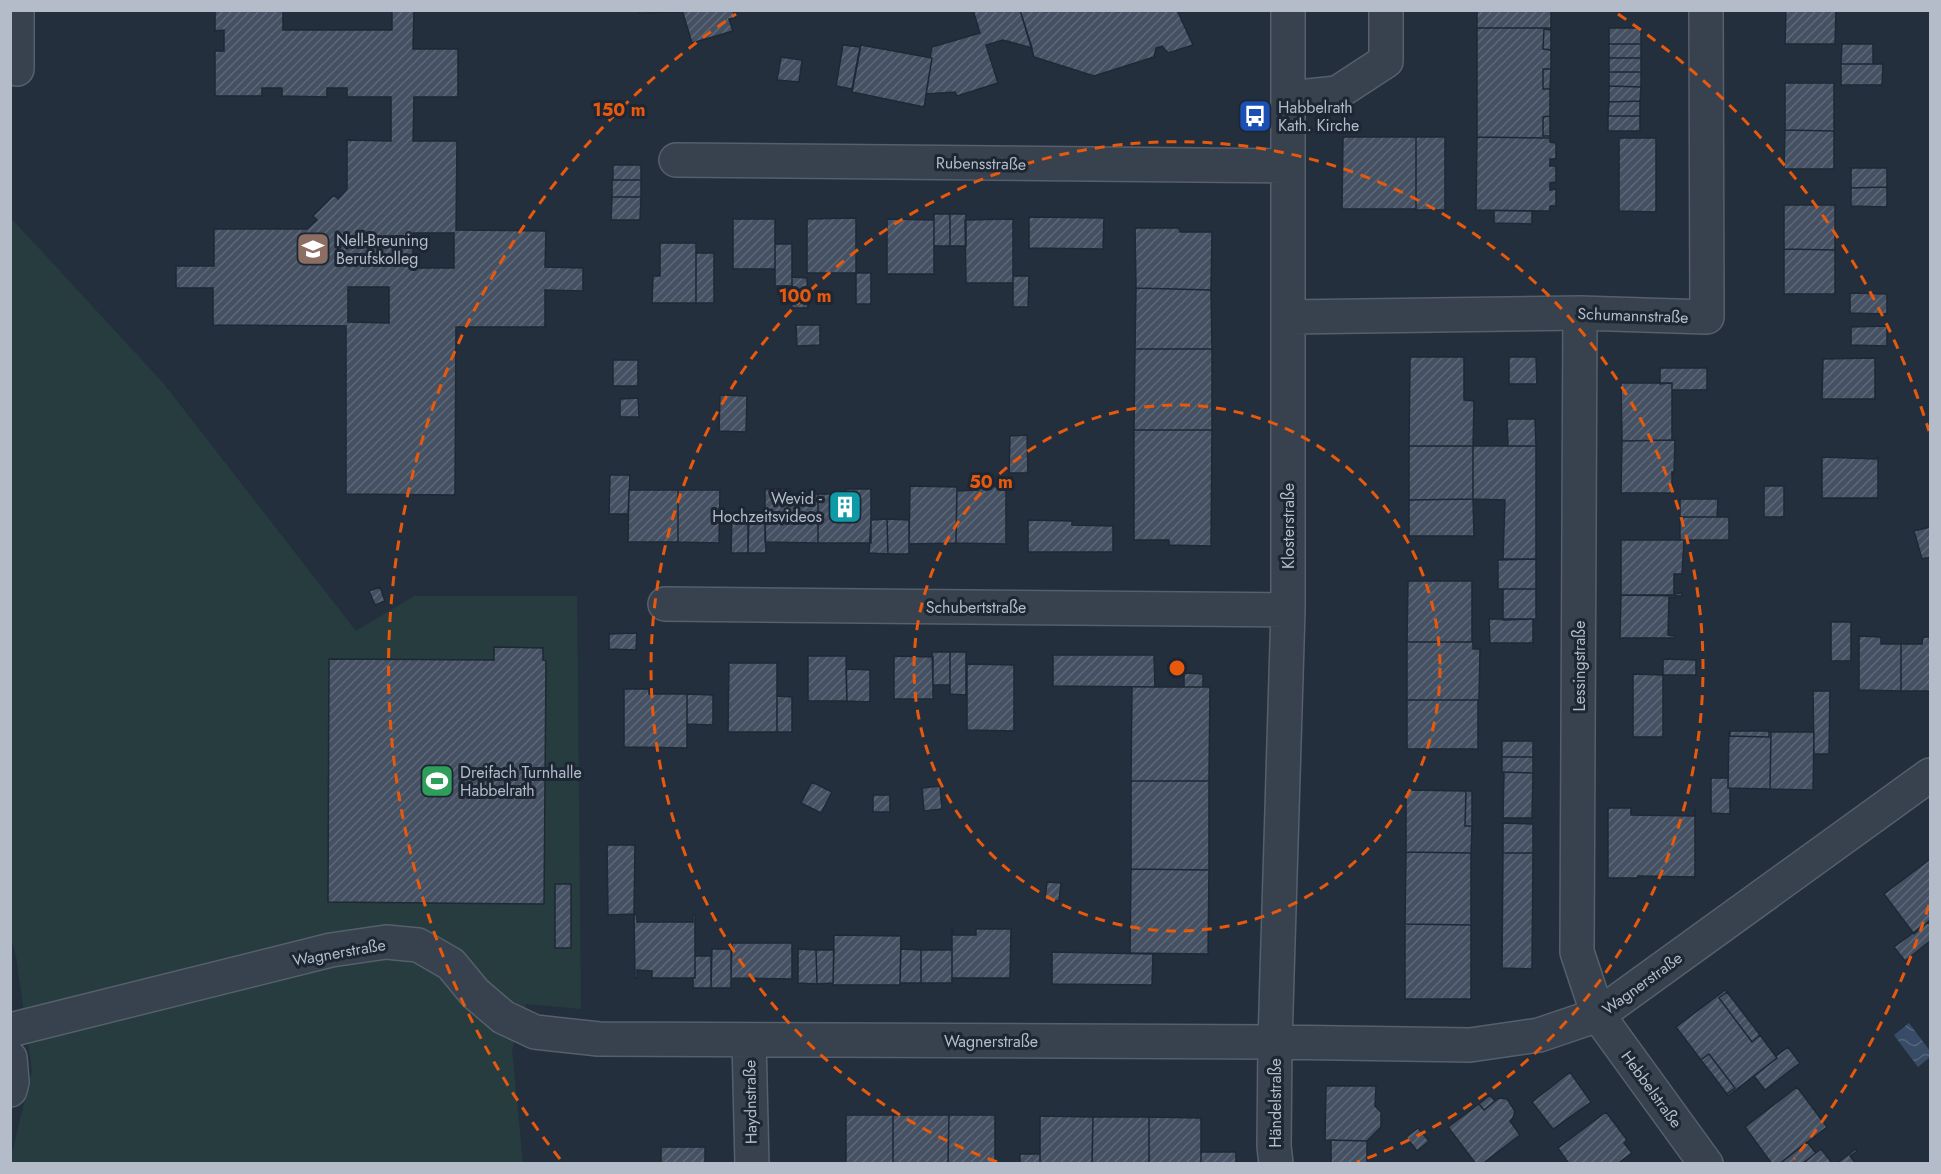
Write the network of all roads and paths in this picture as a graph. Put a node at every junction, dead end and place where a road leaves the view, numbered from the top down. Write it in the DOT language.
graph roads {
  1 [pos="17,10"];
  2 [pos="1288,10"];
  3 [pos="1386,10"];
  4 [pos="1706,10"];
  5 [pos="17,69"];
  6 [pos="1288,98"];
  7 [pos="676,160"];
  8 [pos="1286,166"];
  9 [pos="1581,313"];
  10 [pos="1288,317"];
  11 [pos="665,604"];
  12 [pos="1288,610"];
  13 [pos="1930,777"];
  14 [pos="1598,1015"];
  15 [pos="10,1030"];
  16 [pos="749,1040"];
  17 [pos="1275,1042"];
  18 [pos="10,1058"];
  19 [pos="10,1090"];
  20 [pos="752,1164"];
  21 [pos="1276,1164"];
  22 [pos="1706,1164"];
  1 -- 5 [label="street"];
  2 -- 6 [label="street, Klosterstraße"];
  3 -- 6 [label="street"];
  4 -- 9 [label="street, Schumannstraße"];
  6 -- 8 [label="street, Klosterstraße"];
  7 -- 8 [label="street, Rubensstraße"];
  8 -- 10 [label="street, Klosterstraße"];
  9 -- 10 [label="street, Schumannstraße"];
  9 -- 14 [label="street, Lessingstraße"];
  10 -- 12 [label="street, Klosterstraße"];
  11 -- 12 [label="street, Schubertstraße"];
  12 -- 17 [label="street, Klosterstraße"];
  13 -- 14 [label="street, Wagnerstraße"];
  14 -- 17 [label="street, Wagnerstraße"];
  14 -- 22 [label="street, Hebbelstraße"];
  15 -- 16 [label="street, Wagnerstraße"];
  16 -- 17 [label="street, Wagnerstraße"];
  16 -- 20 [label="street, Haydnstraße"];
  17 -- 21 [label="street, Händelstraße"];
  18 -- 19 [label="street"];
}
